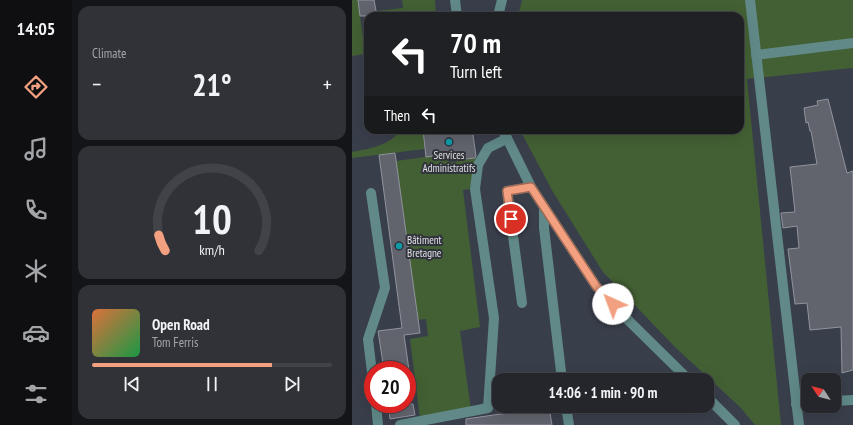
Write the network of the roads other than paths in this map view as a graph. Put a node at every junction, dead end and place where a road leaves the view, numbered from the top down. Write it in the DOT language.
graph roads {
  1 [pos="455,0"];
  2 [pos="502,0"];
  3 [pos="750,0"];
  4 [pos="457,12"];
  5 [pos="499,12"];
  6 [pos="853,43"];
  7 [pos="756,55"];
  8 [pos="505,134"];
  9 [pos="531,187"];
  10 [pos="371,193"];
  11 [pos="544,207"];
  12 [pos="522,303"];
  13 [pos="371,361"];
  14 [pos="561,373"];
  15 [pos="682,373"];
  16 [pos="853,400"];
  17 [pos="841,401"];
  18 [pos="714,404"];
  19 [pos="796,404"];
  20 [pos="801,404"];
  21 [pos="377,413"];
  22 [pos="567,413"];
  23 [pos="378,425"];
  24 [pos="400,425"];
  25 [pos="569,425"];
  26 [pos="735,425"];
  27 [pos="799,425"];
  1 -- 4 [label="lane"];
  2 -- 5 [label="lane"];
  3 -- 7 [label="lane"];
  6 -- 7 [label="lane"];
  7 -- 19 [label="lane"];
  8 -- 9 [label="lane"];
  8 -- 24 [label="lane"];
  9 -- 11 [label="lane"];
  9 -- 12 [label="lane"];
  10 -- 13 [label="lane"];
  11 -- 14 [label="lane"];
  11 -- 15 [label="lane"];
  16 -- 17 [label="lane"];
  18 -- 26 [label="lane"];
  19 -- 20 [label="lane"];
  19 -- 27 [label="lane"];
  21 -- 23 [label="lane"];
  22 -- 25 [label="lane"];
}
